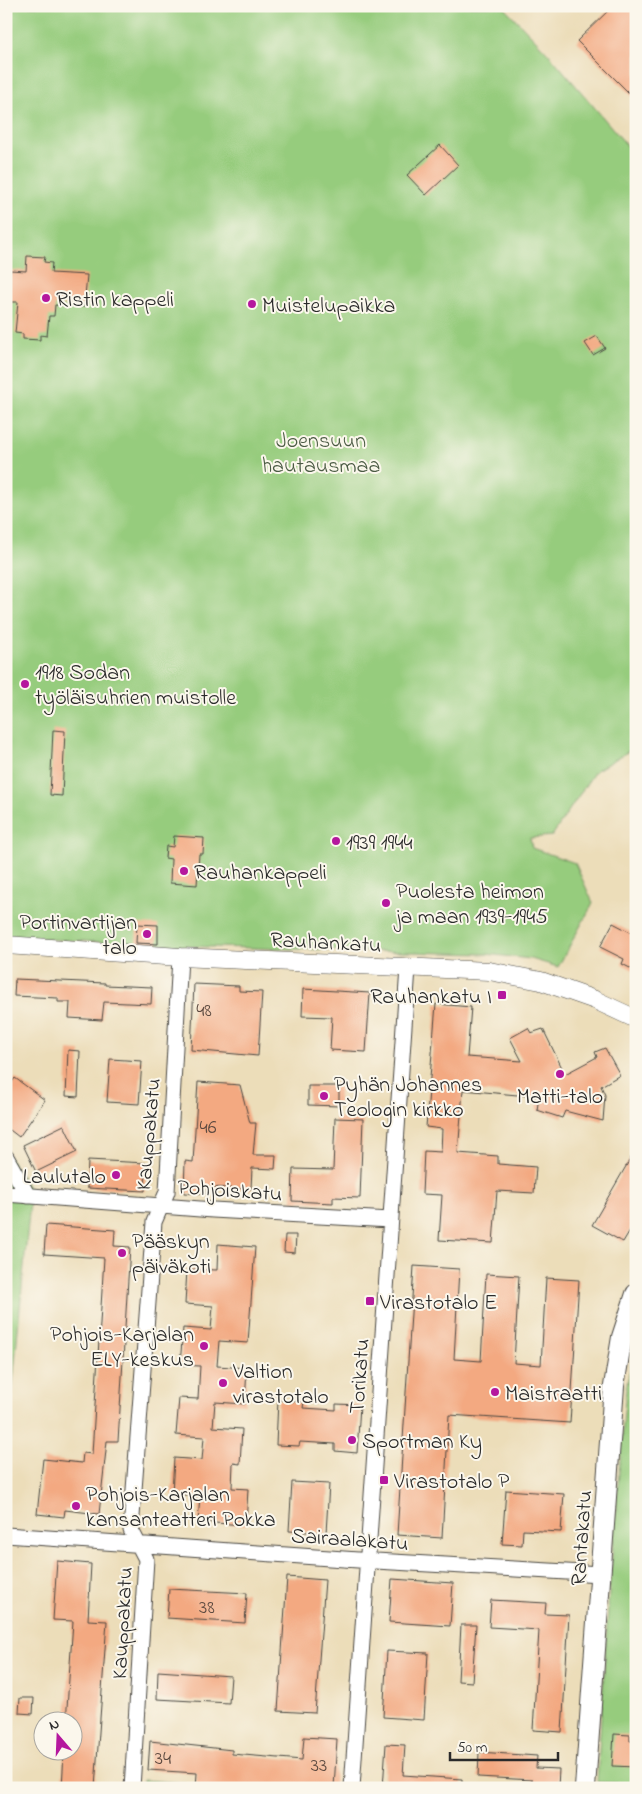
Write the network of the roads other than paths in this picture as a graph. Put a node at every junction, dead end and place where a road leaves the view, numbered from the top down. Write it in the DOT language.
graph roads {
  1 [pos="6,945"];
  2 [pos="180,957"];
  3 [pos="408,968"];
  4 [pos="636,1019"];
  5 [pos="6,1157"];
  6 [pos="6,1194"];
  7 [pos="28,1196"];
  8 [pos="161,1205"];
  9 [pos="390,1220"];
  10 [pos="636,1294"];
  11 [pos="6,1535"];
  12 [pos="138,1544"];
  13 [pos="367,1560"];
  14 [pos="601,1574"];
  15 [pos="132,1788"];
  16 [pos="352,1788"];
  17 [pos="585,1788"];
  1 -- 2 [label="street, Rauhankatu"];
  2 -- 3 [label="street, Rauhankatu"];
  2 -- 8 [label="street, Kauppakatu"];
  3 -- 4 [label="street, Rauhankatu"];
  3 -- 9 [label="street, Torikatu"];
  5 -- 7 [label="street"];
  6 -- 7 [label="street, Pohjoiskatu"];
  7 -- 8 [label="street, Pohjoiskatu"];
  8 -- 9 [label="street, Pohjoiskatu"];
  8 -- 12 [label="street, Kauppakatu"];
  9 -- 13 [label="street, Torikatu"];
  10 -- 14 [label="main road, Rantakatu"];
  11 -- 12 [label="street, Sairaalakatu"];
  12 -- 13 [label="street, Sairaalakatu"];
  12 -- 15 [label="street, Kauppakatu"];
  13 -- 14 [label="street, Sairaalakatu"];
  13 -- 16 [label="street, Torikatu"];
  14 -- 17 [label="main road, Rantakatu"];
}
